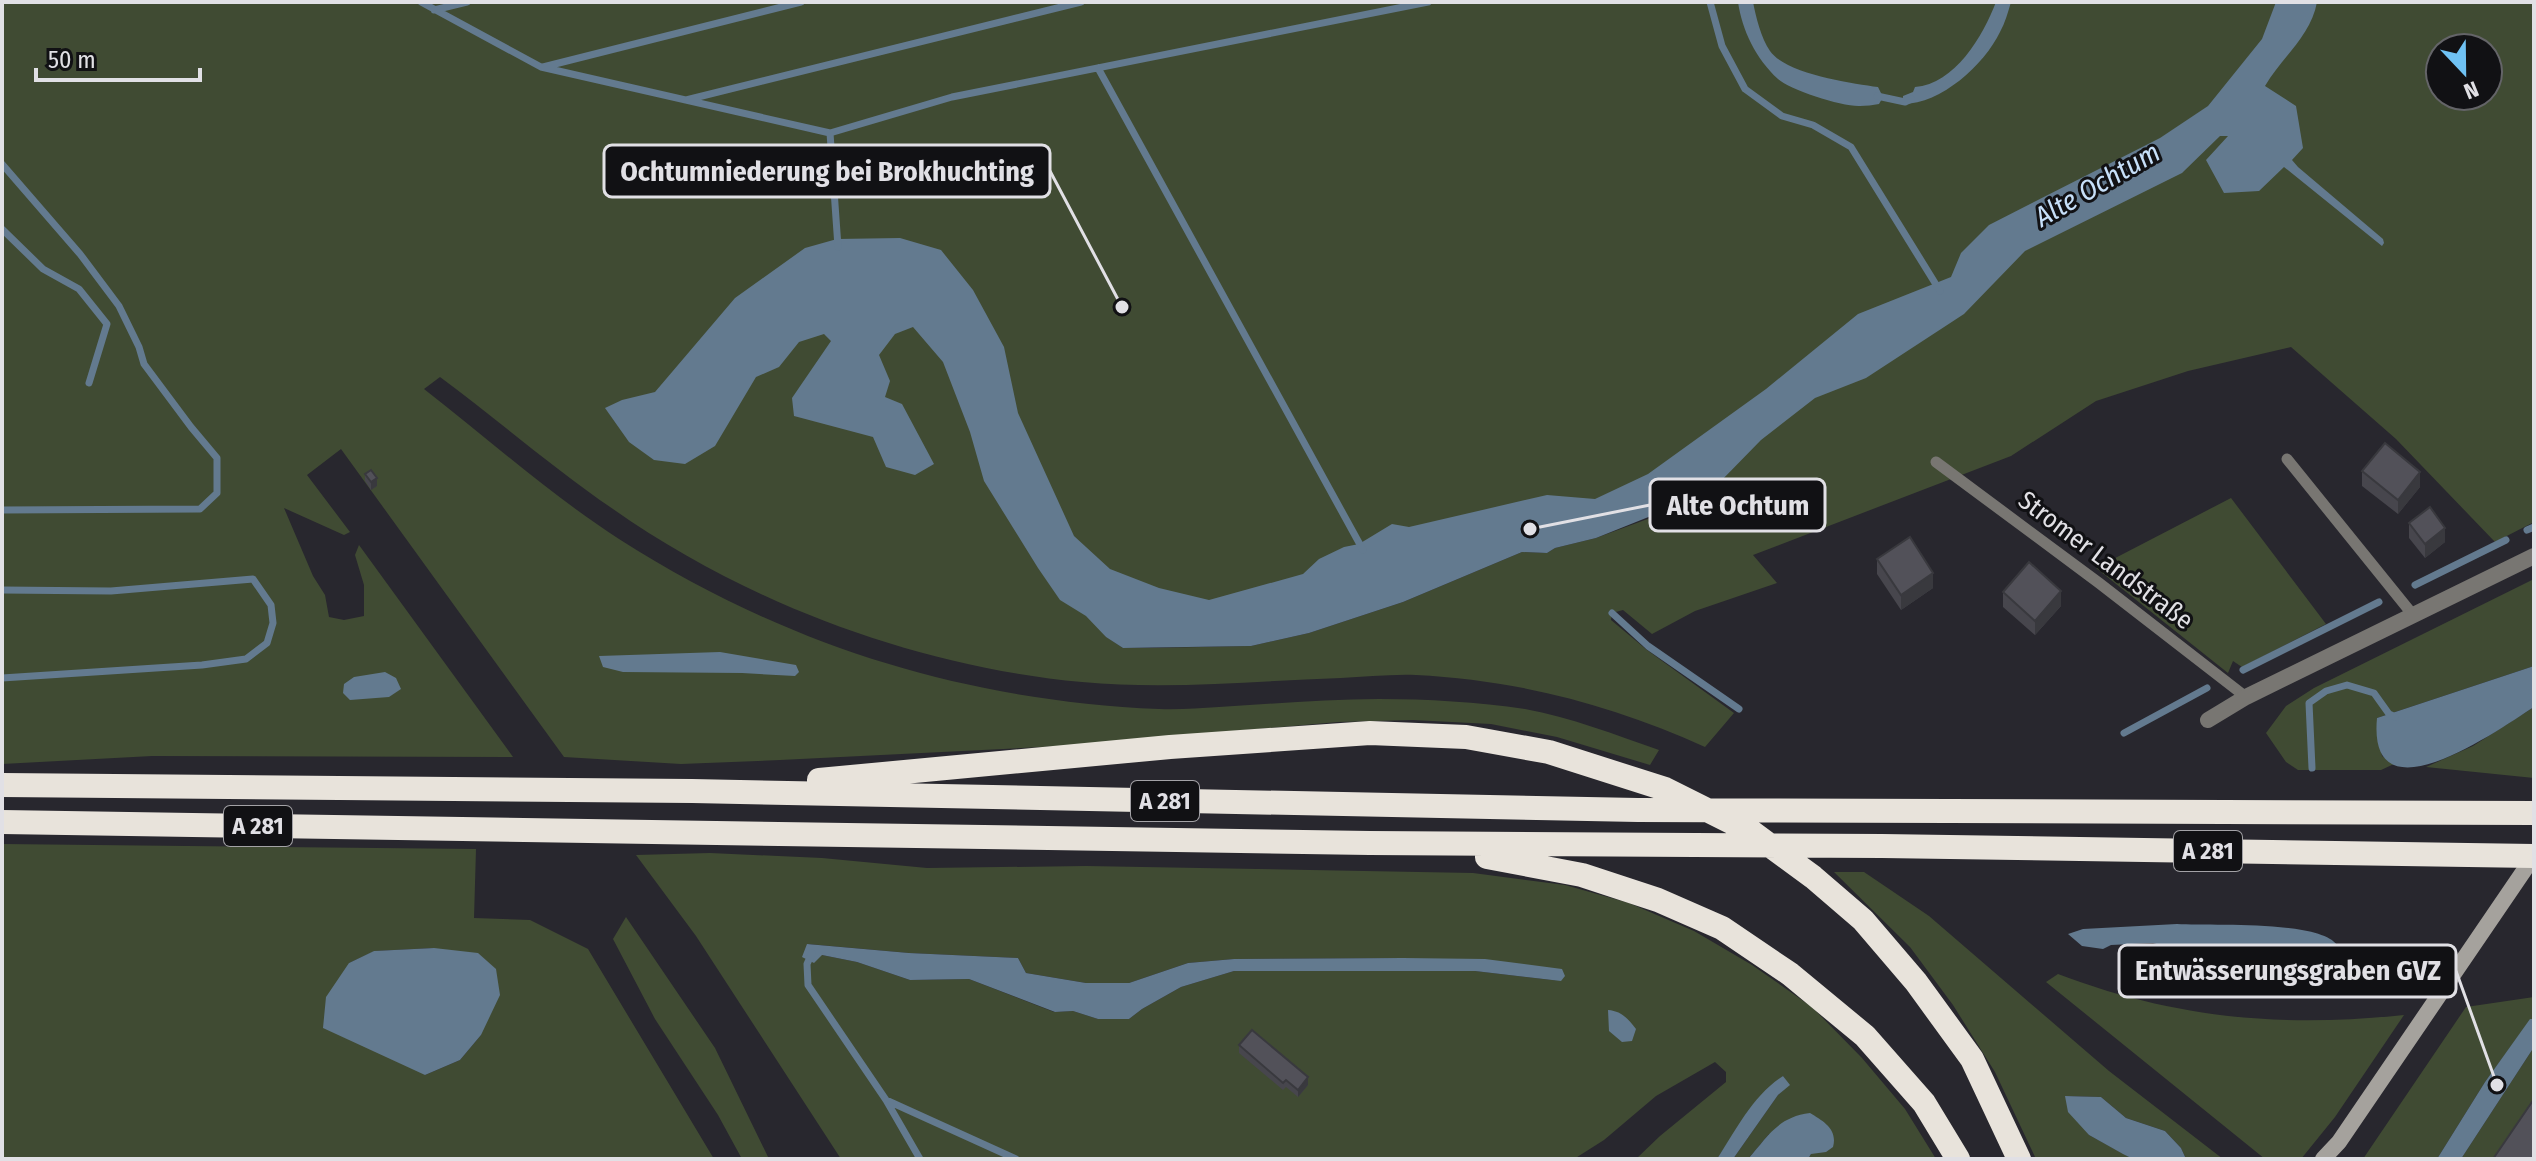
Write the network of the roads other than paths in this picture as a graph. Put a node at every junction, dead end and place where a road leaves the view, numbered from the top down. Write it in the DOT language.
graph roads {
  1 [pos="2287,459"];
  2 [pos="1936,462"];
  3 [pos="2534,556"];
  4 [pos="2413,615"];
  5 [pos="2246,697"];
  6 [pos="2208,720"];
  7 [pos="2,785"];
  8 [pos="692,791"];
  9 [pos="2534,813"];
  10 [pos="2,822"];
  11 [pos="1370,843"];
  12 [pos="2534,856"];
  13 [pos="2339,1142"];
  14 [pos="1958,1159"];
  15 [pos="2019,1159"];
  16 [pos="2323,1159"];
  17 [pos="2331,1159"];
  1 -- 4 [label="lane"];
  2 -- 5 [label="lane, Stromer Landstraße"];
  3 -- 4 [label="street"];
  4 -- 5 [label="street"];
  5 -- 6 [label="street"];
  7 -- 8 [label="highway, A 281"];
  8 -- 9 [label="highway, A 281"];
  8 -- 15 [label="highway"];
  10 -- 11 [label="highway, A 281"];
  11 -- 12 [label="highway, A 281"];
  11 -- 14 [label="highway"];
  12 -- 13 [label="main road"];
  13 -- 16 [label="main road"];
  13 -- 17 [label="main road"];
}
